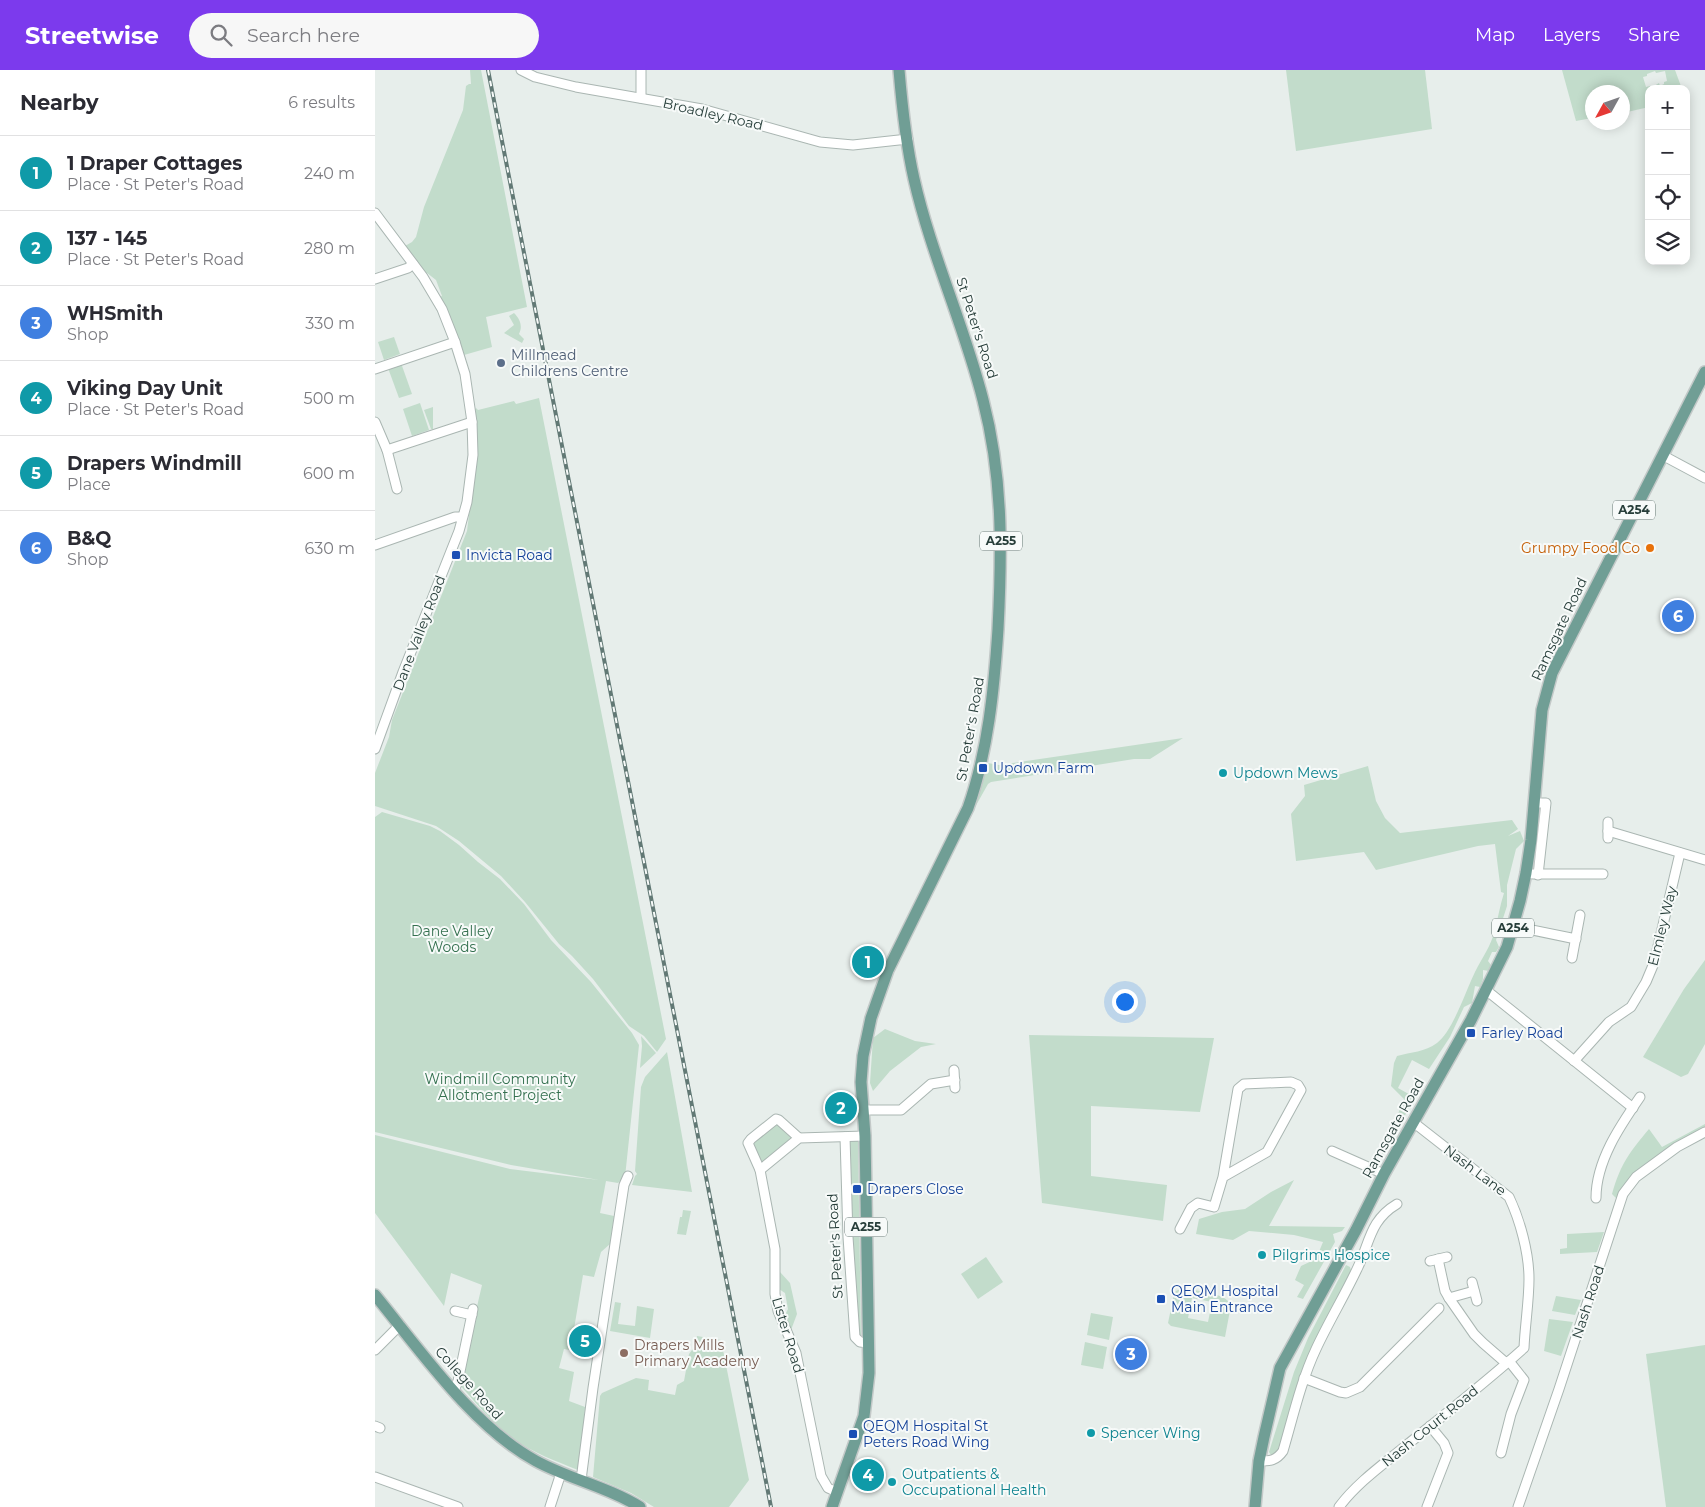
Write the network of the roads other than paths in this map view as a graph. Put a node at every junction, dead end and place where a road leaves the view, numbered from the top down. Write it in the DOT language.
graph roads {
  1 [pos="521,70"];
  2 [pos="641,70"];
  3 [pos="899,70"];
  4 [pos="641,98"];
  5 [pos="908,139"];
  6 [pos="375,213"];
  7 [pos="413,264"];
  8 [pos="375,279"];
  9 [pos="455,342"];
  10 [pos="375,369"];
  11 [pos="1705,372"];
  12 [pos="375,422"];
  13 [pos="472,422"];
  14 [pos="387,450"];
  15 [pos="1662,456"];
  16 [pos="1705,478"];
  17 [pos="397,489"];
  18 [pos="462,517"];
  19 [pos="375,545"];
  20 [pos="375,749"];
  21 [pos="1534,803"];
  22 [pos="1608,822"];
  23 [pos="1680,852"];
  24 [pos="1705,860"];
  25 [pos="1526,873"];
  26 [pos="1603,874"];
  27 [pos="1538,875"];
  28 [pos="1580,915"];
  29 [pos="1513,926"];
  30 [pos="1576,939"];
  31 [pos="1572,958"];
  32 [pos="1486,990"];
  33 [pos="1574,1061"];
  34 [pos="955,1070"];
  35 [pos="1640,1097"];
  36 [pos="1633,1108"];
  37 [pos="863,1110"];
  38 [pos="1413,1122"];
  39 [pos="1705,1132"];
  40 [pos="865,1136"];
  41 [pos="845,1137"];
  42 [pos="799,1138"];
  43 [pos="1332,1151"];
  44 [pos="760,1170"];
  45 [pos="1384,1174"];
  46 [pos="628,1176"];
  47 [pos="1223,1177"];
  48 [pos="1596,1198"];
  49 [pos="1391,1206"];
  50 [pos="1181,1229"];
  51 [pos="1438,1259"];
  52 [pos="375,1295"];
  53 [pos="1449,1298"];
  54 [pos="1477,1301"];
  55 [pos="1439,1308"];
  56 [pos="455,1311"];
  57 [pos="400,1325"];
  58 [pos="868,1344"];
  59 [pos="1524,1348"];
  60 [pos="375,1350"];
  61 [pos="1508,1362"];
  62 [pos="1304,1378"];
  63 [pos="454,1391"];
  64 [pos="1430,1426"];
  65 [pos="1501,1453"];
  66 [pos="1259,1461"];
  67 [pos="561,1473"];
  68 [pos="375,1476"];
  69 [pos="581,1480"];
  70 [pos="837,1492"];
  71 [pos="458,1507"];
  72 [pos="549,1507"];
  73 [pos="640,1507"];
  74 [pos="832,1507"];
  75 [pos="1255,1507"];
  76 [pos="1339,1507"];
  77 [pos="1427,1507"];
  78 [pos="1518,1507"];
  1 -- 4 [label="street, Broadley Road"];
  2 -- 4 [label="street"];
  3 -- 5 [label="main road, A255"];
  4 -- 5 [label="street, Broadley Road"];
  5 -- 37 [label="main road, St Peter's Road / A255"];
  6 -- 7 [label="street, Dane Valley Road"];
  7 -- 8 [label="street"];
  7 -- 9 [label="street, Dane Valley Road"];
  9 -- 10 [label="street"];
  9 -- 13 [label="street, Dane Valley Road"];
  11 -- 15 [label="main road, Ramsgate Road / A254"];
  12 -- 14 [label="street"];
  13 -- 14 [label="street"];
  13 -- 18 [label="street, Dane Valley Road"];
  14 -- 17 [label="street"];
  15 -- 16 [label="street"];
  15 -- 21 [label="main road, Ramsgate Road / A254"];
  18 -- 19 [label="street"];
  18 -- 20 [label="street, Dane Valley Road"];
  21 -- 25 [label="main road, Ramsgate Road / A254"];
  21 -- 27 [label="street"];
  22 -- 23 [label="street"];
  23 -- 24 [label="street"];
  23 -- 33 [label="street, Elmley Way"];
  25 -- 27 [label="street"];
  25 -- 29 [label="main road, Ramsgate Road / A254"];
  26 -- 27 [label="street"];
  28 -- 30 [label="street"];
  29 -- 30 [label="street"];
  29 -- 32 [label="main road, Ramsgate Road / A254"];
  30 -- 31 [label="street"];
  32 -- 33 [label="street"];
  32 -- 38 [label="main road, Ramsgate Road / A254"];
  33 -- 36 [label="street"];
  34 -- 37 [label="street"];
  35 -- 36 [label="street"];
  36 -- 48 [label="street"];
  37 -- 40 [label="main road, St Peter's Road / A255"];
  38 -- 45 [label="main road, Ramsgate Road / A254"];
  38 -- 59 [label="street, Nash Lane"];
  39 -- 78 [label="street, Nash Road"];
  40 -- 41 [label="street"];
  40 -- 58 [label="main road, St Peter's Road / A255"];
  41 -- 42 [label="street"];
  41 -- 58 [label="street, St Peter's Road"];
  42 -- 44 [label="street"];
  42 -- 44 [label="street, Lister Road"];
  43 -- 45 [label="street"];
  44 -- 70 [label="street, Lister Road"];
  45 -- 66 [label="main road, Ramsgate Road / A254"];
  46 -- 69 [label="street"];
  47 -- 47 [label="street"];
  47 -- 50 [label="street"];
  49 -- 62 [label="street"];
  51 -- 53 [label="street"];
  52 -- 57 [label="main road, College Road"];
  53 -- 54 [label="street"];
  53 -- 61 [label="street"];
  55 -- 62 [label="street"];
  56 -- 63 [label="street"];
  57 -- 60 [label="street"];
  57 -- 63 [label="main road, College Road"];
  58 -- 70 [label="main road, St Peter's Road / A255"];
  59 -- 61 [label="street, Nash Court Road"];
  61 -- 64 [label="street, Nash Court Road"];
  61 -- 65 [label="street"];
  62 -- 66 [label="street"];
  63 -- 67 [label="main road, College Road"];
  64 -- 76 [label="street, Nash Court Road"];
  64 -- 77 [label="street"];
  66 -- 75 [label="main road, Ramsgate Road / A254"];
  67 -- 69 [label="main road, College Road"];
  67 -- 72 [label="street"];
  68 -- 71 [label="street"];
  69 -- 73 [label="main road, College Road"];
  70 -- 74 [label="main road, St Peter's Road / A255"];
}
